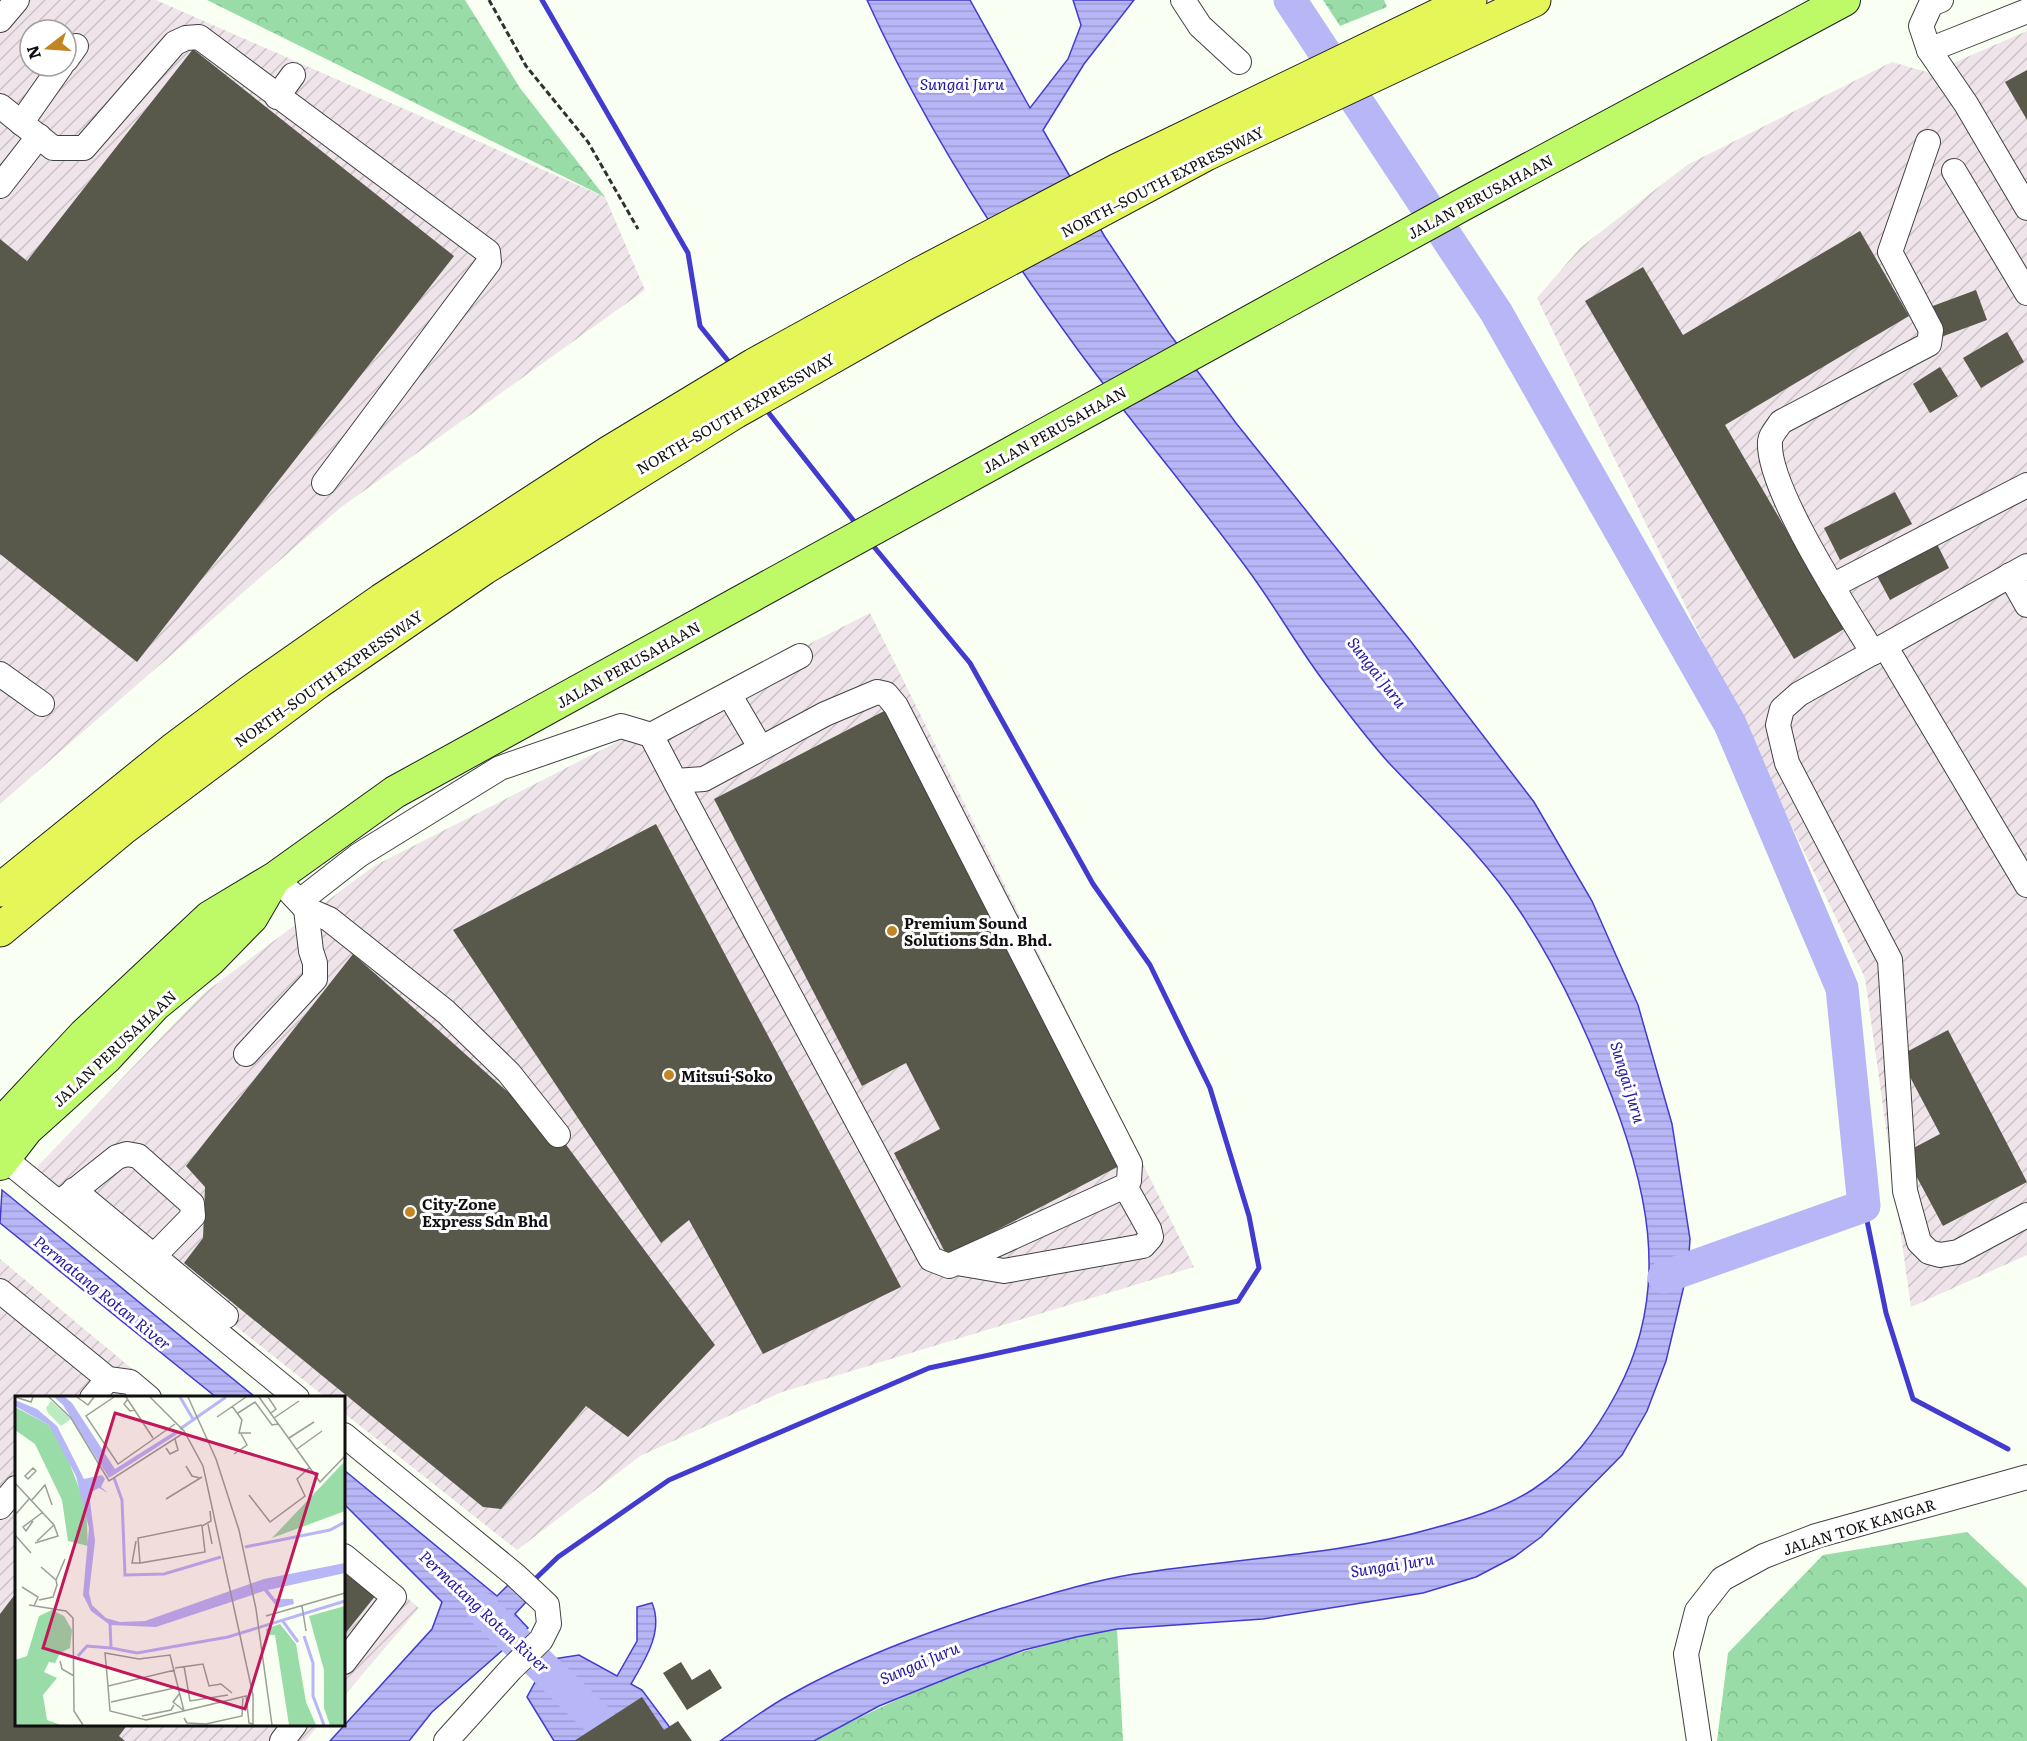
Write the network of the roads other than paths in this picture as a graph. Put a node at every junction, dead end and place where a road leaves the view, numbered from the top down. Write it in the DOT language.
graph roads {
  1 [pos="17,0"];
  2 [pos="1183,0"];
  3 [pos="1470,0"];
  4 [pos="1534,0"];
  5 [pos="1844,0"];
  6 [pos="1941,0"];
  7 [pos="2027,11"];
  8 [pos="0,20"];
  9 [pos="1929,50"];
  10 [pos="1375,60"];
  11 [pos="1239,62"];
  12 [pos="293,75"];
  13 [pos="56,78"];
  14 [pos="277,97"];
  15 [pos="0,106"];
  16 [pos="30,129"];
  17 [pos="1928,142"];
  18 [pos="1954,171"];
  19 [pos="0,186"];
  20 [pos="2027,208"];
  21 [pos="2027,293"];
  22 [pos="728,399"];
  23 [pos="324,483"];
  24 [pos="2027,485"];
  25 [pos="2019,571"];
  26 [pos="1832,586"];
  27 [pos="2027,605"];
  28 [pos="1879,649"];
  29 [pos="800,656"];
  30 [pos="0,674"];
  31 [pos="729,693"];
  32 [pos="42,704"];
  33 [pos="651,735"];
  34 [pos="760,747"];
  35 [pos="675,781"];
  36 [pos="275,878"];
  37 [pos="2027,885"];
  38 [pos="0,890"];
  39 [pos="303,905"];
  40 [pos="0,930"];
  41 [pos="246,1054"];
  42 [pos="0,1125"];
  43 [pos="558,1134"];
  44 [pos="2,1161"];
  45 [pos="1125,1186"];
  46 [pos="67,1196"];
  47 [pos="2027,1215"];
  48 [pos="153,1257"];
  49 [pos="957,1263"];
  50 [pos="0,1291"];
  51 [pos="226,1316"];
  52 [pos="100,1388"];
  53 [pos="147,1396"];
  54 [pos="295,1396"];
  55 [pos="345,1436"];
  56 [pos="2027,1477"];
  57 [pos="15,1489"];
  58 [pos="0,1507"];
  59 [pos="345,1557"];
  60 [pos="345,1661"];
  61 [pos="294,1726"];
  62 [pos="282,1741"];
  63 [pos="446,1741"];
  64 [pos="1698,1741"];
  1 -- 8 [label="street"];
  2 -- 11 [label="street"];
  3 -- 10 [label="highway, NORTH–SOUTH EXPRESSWAY"];
  4 -- 10 [label="highway, NORTH–SOUTH EXPRESSWAY"];
  5 -- 36 [label="main road, JALAN PERUSAHAAN"];
  6 -- 9 [label="street"];
  7 -- 9 [label="street"];
  9 -- 20 [label="street"];
  10 -- 22 [label="highway, NORTH–SOUTH EXPRESSWAY"];
  12 -- 14 [label="street"];
  13 -- 16 [label="street"];
  14 -- 16 [label="street"];
  14 -- 23 [label="street"];
  15 -- 16 [label="street"];
  16 -- 19 [label="street"];
  17 -- 26 [label="street"];
  18 -- 21 [label="street"];
  22 -- 38 [label="highway, NORTH–SOUTH EXPRESSWAY"];
  22 -- 40 [label="highway, NORTH–SOUTH EXPRESSWAY"];
  24 -- 26 [label="street"];
  25 -- 27 [label="street"];
  25 -- 28 [label="street"];
  26 -- 28 [label="street"];
  28 -- 37 [label="street"];
  28 -- 47 [label="street"];
  29 -- 31 [label="street"];
  30 -- 32 [label="street"];
  31 -- 33 [label="street"];
  31 -- 34 [label="street"];
  33 -- 35 [label="street"];
  33 -- 39 [label="street"];
  34 -- 35 [label="street"];
  34 -- 45 [label="street"];
  35 -- 49 [label="street"];
  36 -- 39 [label="street"];
  36 -- 42 [label="main road, JALAN PERUSAHAAN"];
  36 -- 44 [label="main road, JALAN PERUSAHAAN"];
  39 -- 41 [label="street"];
  39 -- 43 [label="street"];
  44 -- 46 [label="street"];
  45 -- 49 [label="street"];
  45 -- 49 [label="street"];
  46 -- 48 [label="street"];
  46 -- 48 [label="street"];
  46 -- 54 [label="street"];
  48 -- 51 [label="street"];
  50 -- 52 [label="street"];
  52 -- 53 [label="street"];
  55 -- 63 [label="street"];
  56 -- 64 [label="street, JALAN TOK KANGAR"];
  57 -- 58 [label="street"];
  59 -- 60 [label="street"];
  61 -- 62 [label="street"];
}
